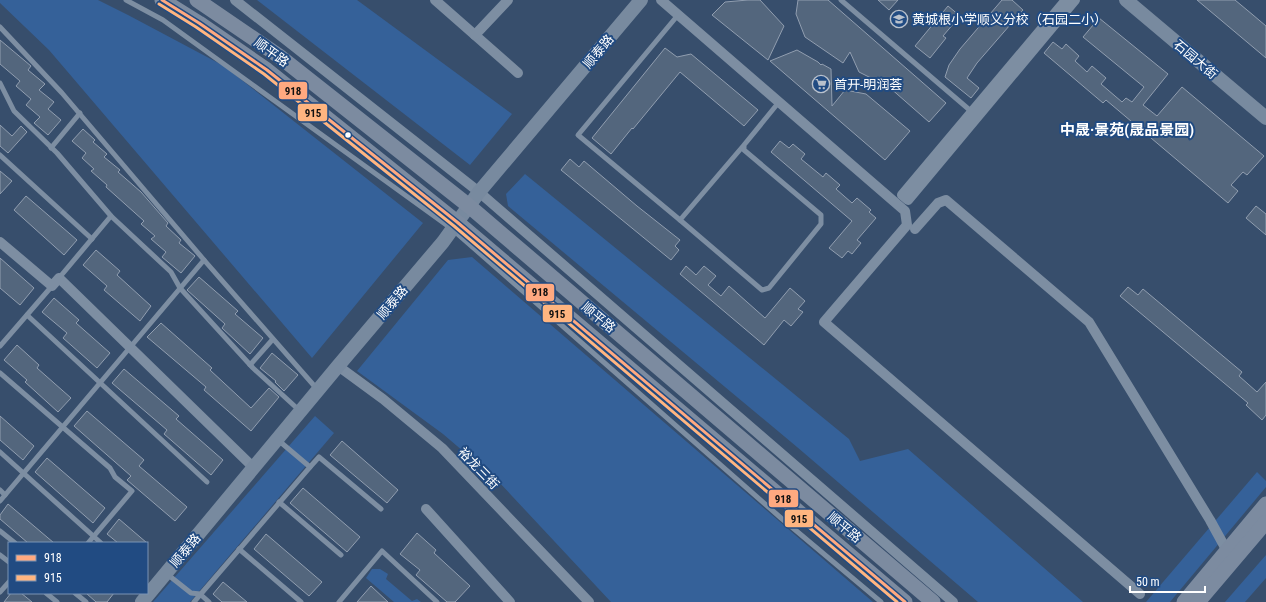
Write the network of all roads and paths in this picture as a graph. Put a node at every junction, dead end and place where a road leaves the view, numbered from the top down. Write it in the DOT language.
graph roads {
  1 [pos="126,0"];
  2 [pos="162,0"];
  3 [pos="197,0"];
  4 [pos="235,0"];
  5 [pos="435,0"];
  6 [pos="508,0"];
  7 [pos="641,0"];
  8 [pos="661,0"];
  9 [pos="841,0"];
  10 [pos="1066,0"];
  11 [pos="1075,0"];
  12 [pos="1126,0"];
  13 [pos="678,16"];
  14 [pos="0,27"];
  15 [pos="475,35"];
  16 [pos="518,73"];
  17 [pos="0,83"];
  18 [pos="779,102"];
  19 [pos="80,113"];
  20 [pos="975,114"];
  21 [pos="1266,118"];
  22 [pos="744,145"];
  23 [pos="51,148"];
  24 [pos="0,155"];
  25 [pos="479,192"];
  26 [pos="905,197"];
  27 [pos="469,206"];
  28 [pos="111,216"];
  29 [pos="680,220"];
  30 [pos="454,226"];
  31 [pos="915,229"];
  32 [pos="92,239"];
  33 [pos="0,242"];
  34 [pos="204,260"];
  35 [pos="55,282"];
  36 [pos="180,288"];
  37 [pos="27,315"];
  38 [pos="273,339"];
  39 [pos="0,346"];
  40 [pos="129,347"];
  41 [pos="250,365"];
  42 [pos="338,366"];
  43 [pos="0,373"];
  44 [pos="100,382"];
  45 [pos="318,390"];
  46 [pos="300,412"];
  47 [pos="62,427"];
  48 [pos="278,439"];
  49 [pos="0,452"];
  50 [pos="310,467"];
  51 [pos="254,468"];
  52 [pos="24,473"];
  53 [pos="207,482"];
  54 [pos="0,490"];
  55 [pos="6,495"];
  56 [pos="0,501"];
  57 [pos="279,502"];
  58 [pos="1266,504"];
  59 [pos="381,509"];
  60 [pos="426,509"];
  61 [pos="1266,522"];
  62 [pos="0,531"];
  63 [pos="94,536"];
  64 [pos="14,542"];
  65 [pos="89,542"];
  66 [pos="100,542"];
  67 [pos="239,549"];
  68 [pos="1227,551"];
  69 [pos="0,555"];
  70 [pos="341,555"];
  71 [pos="8,561"];
  72 [pos="166,573"];
  73 [pos="8,583"];
  74 [pos="0,592"];
  75 [pos="47,594"];
  76 [pos="76,594"];
  77 [pos="200,594"];
  78 [pos="1140,594"];
  79 [pos="57,602"];
  80 [pos="86,602"];
  81 [pos="142,602"];
  82 [pos="194,602"];
  83 [pos="209,602"];
  84 [pos="301,602"];
  85 [pos="340,602"];
  86 [pos="437,602"];
  87 [pos="510,602"];
  88 [pos="589,602"];
  89 [pos="881,602"];
  90 [pos="905,602"];
  91 [pos="933,602"];
  92 [pos="952,602"];
  93 [pos="1184,602"];
  94 [pos="1198,602"];
  1 -- 30 [label="lane"];
  2 -- 30 [label="main road, 顺平路"];
  3 -- 27 [label="main road, 顺平路"];
  4 -- 25 [label="street"];
  5 -- 15 [label="street"];
  6 -- 15 [label="street"];
  7 -- 25 [label="street, 顺泰路"];
  8 -- 13 [label="street"];
  9 -- 20 [label="lane"];
  10 -- 20 [label="street"];
  11 -- 20 [label="street"];
  12 -- 21 [label="street, 石园大街"];
  13 -- 18 [label="street"];
  13 -- 29 [label="lane"];
  14 -- 19 [label="lane"];
  15 -- 16 [label="street"];
  17 -- 23 [label="lane"];
  18 -- 22 [label="lane"];
  18 -- 78 [label="street"];
  19 -- 23 [label="lane"];
  19 -- 34 [label="lane"];
  20 -- 26 [label="street"];
  22 -- 29 [label="lane"];
  22 -- 29 [label="lane"];
  23 -- 28 [label="lane"];
  24 -- 32 [label="lane"];
  25 -- 27 [label="street, 顺泰路"];
  25 -- 92 [label="street"];
  27 -- 30 [label="street, 顺泰路"];
  27 -- 91 [label="main road, 顺平路"];
  28 -- 32 [label="lane"];
  28 -- 36 [label="lane"];
  30 -- 42 [label="street, 顺泰路"];
  30 -- 89 [label="lane"];
  30 -- 90 [label="main road, 顺平路"];
  31 -- 68 [label="street"];
  32 -- 35 [label="lane"];
  33 -- 35 [label="street"];
  34 -- 36 [label="lane"];
  34 -- 38 [label="lane"];
  35 -- 37 [label="lane"];
  35 -- 40 [label="street"];
  36 -- 40 [label="lane"];
  36 -- 41 [label="lane"];
  37 -- 39 [label="lane"];
  37 -- 44 [label="lane"];
  38 -- 41 [label="lane"];
  38 -- 45 [label="lane"];
  40 -- 44 [label="lane"];
  40 -- 51 [label="street"];
  41 -- 46 [label="lane"];
  42 -- 45 [label="street, 顺泰路"];
  42 -- 88 [label="street, 裕龙三街"];
  43 -- 47 [label="lane"];
  44 -- 47 [label="lane"];
  44 -- 53 [label="lane"];
  45 -- 46 [label="street, 顺泰路"];
  46 -- 48 [label="street, 顺泰路"];
  47 -- 52 [label="lane"];
  47 -- 63 [label="lane"];
  48 -- 50 [label="lane"];
  48 -- 51 [label="street, 顺泰路"];
  49 -- 52 [label="lane"];
  50 -- 57 [label="lane"];
  50 -- 59 [label="lane"];
  51 -- 72 [label="street, 顺泰路"];
  52 -- 55 [label="lane"];
  52 -- 63 [label="lane"];
  54 -- 55 [label="lane"];
  55 -- 56 [label="lane"];
  57 -- 67 [label="lane"];
  57 -- 70 [label="lane"];
  58 -- 68 [label="main road"];
  60 -- 87 [label="street"];
  61 -- 94 [label="main road"];
  62 -- 64 [label="lane"];
  63 -- 65 [label="lane"];
  63 -- 66 [label="lane"];
  67 -- 77 [label="lane"];
  67 -- 84 [label="lane"];
  68 -- 93 [label="main road"];
  69 -- 71 [label="lane"];
  72 -- 77 [label="lane"];
  72 -- 81 [label="street, 顺泰路"];
  73 -- 74 [label="lane"];
  75 -- 79 [label="lane"];
  76 -- 80 [label="lane"];
  77 -- 82 [label="lane"];
  77 -- 83 [label="lane"];
  85 -- 86 [label="lane"];
}
